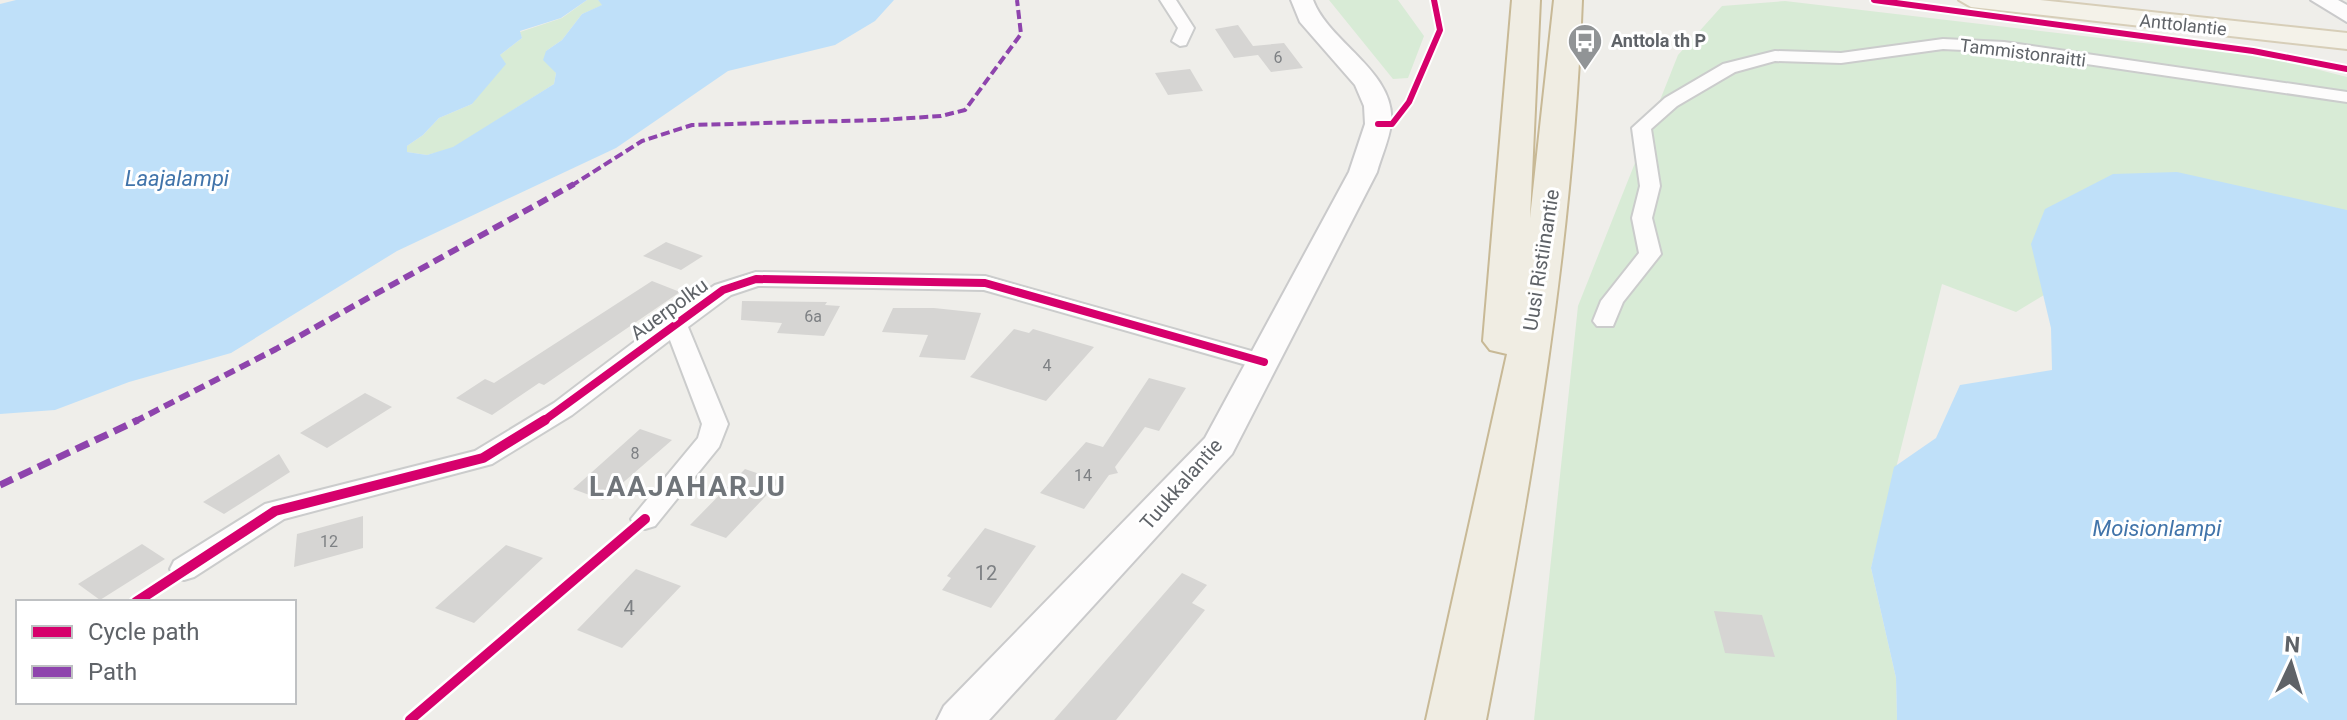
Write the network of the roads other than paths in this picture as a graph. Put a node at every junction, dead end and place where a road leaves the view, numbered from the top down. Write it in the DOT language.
graph roads {
  1 [pos="1168,0"];
  2 [pos="1302,0"];
  3 [pos="1526,0"];
  4 [pos="1568,0"];
  5 [pos="1971,0"];
  6 [pos="2322,0"];
  7 [pos="2347,15"];
  8 [pos="1180,41"];
  9 [pos="2347,41"];
  10 [pos="2347,97"];
  11 [pos="1605,321"];
  12 [pos="675,322"];
  13 [pos="1264,362"];
  14 [pos="645,519"];
  15 [pos="1499,519"];
  16 [pos="184,569"];
  17 [pos="960,720"];
  18 [pos="1456,720"];
  1 -- 8 [label="street"];
  2 -- 13 [label="street, Tuukkalantie"];
  3 -- 15 [label="highway, Uusi Ristiinantie"];
  4 -- 15 [label="highway, Uusi Ristiinantie"];
  5 -- 9 [label="main road, Anttolantie"];
  6 -- 7 [label="street"];
  10 -- 11 [label="street, Tammistonraitti"];
  12 -- 13 [label="street, Auerpolku"];
  12 -- 14 [label="street"];
  12 -- 16 [label="street, Auerpolku"];
  13 -- 17 [label="street, Tuukkalantie"];
  15 -- 18 [label="highway, Uusi Ristiinantie"];
}
